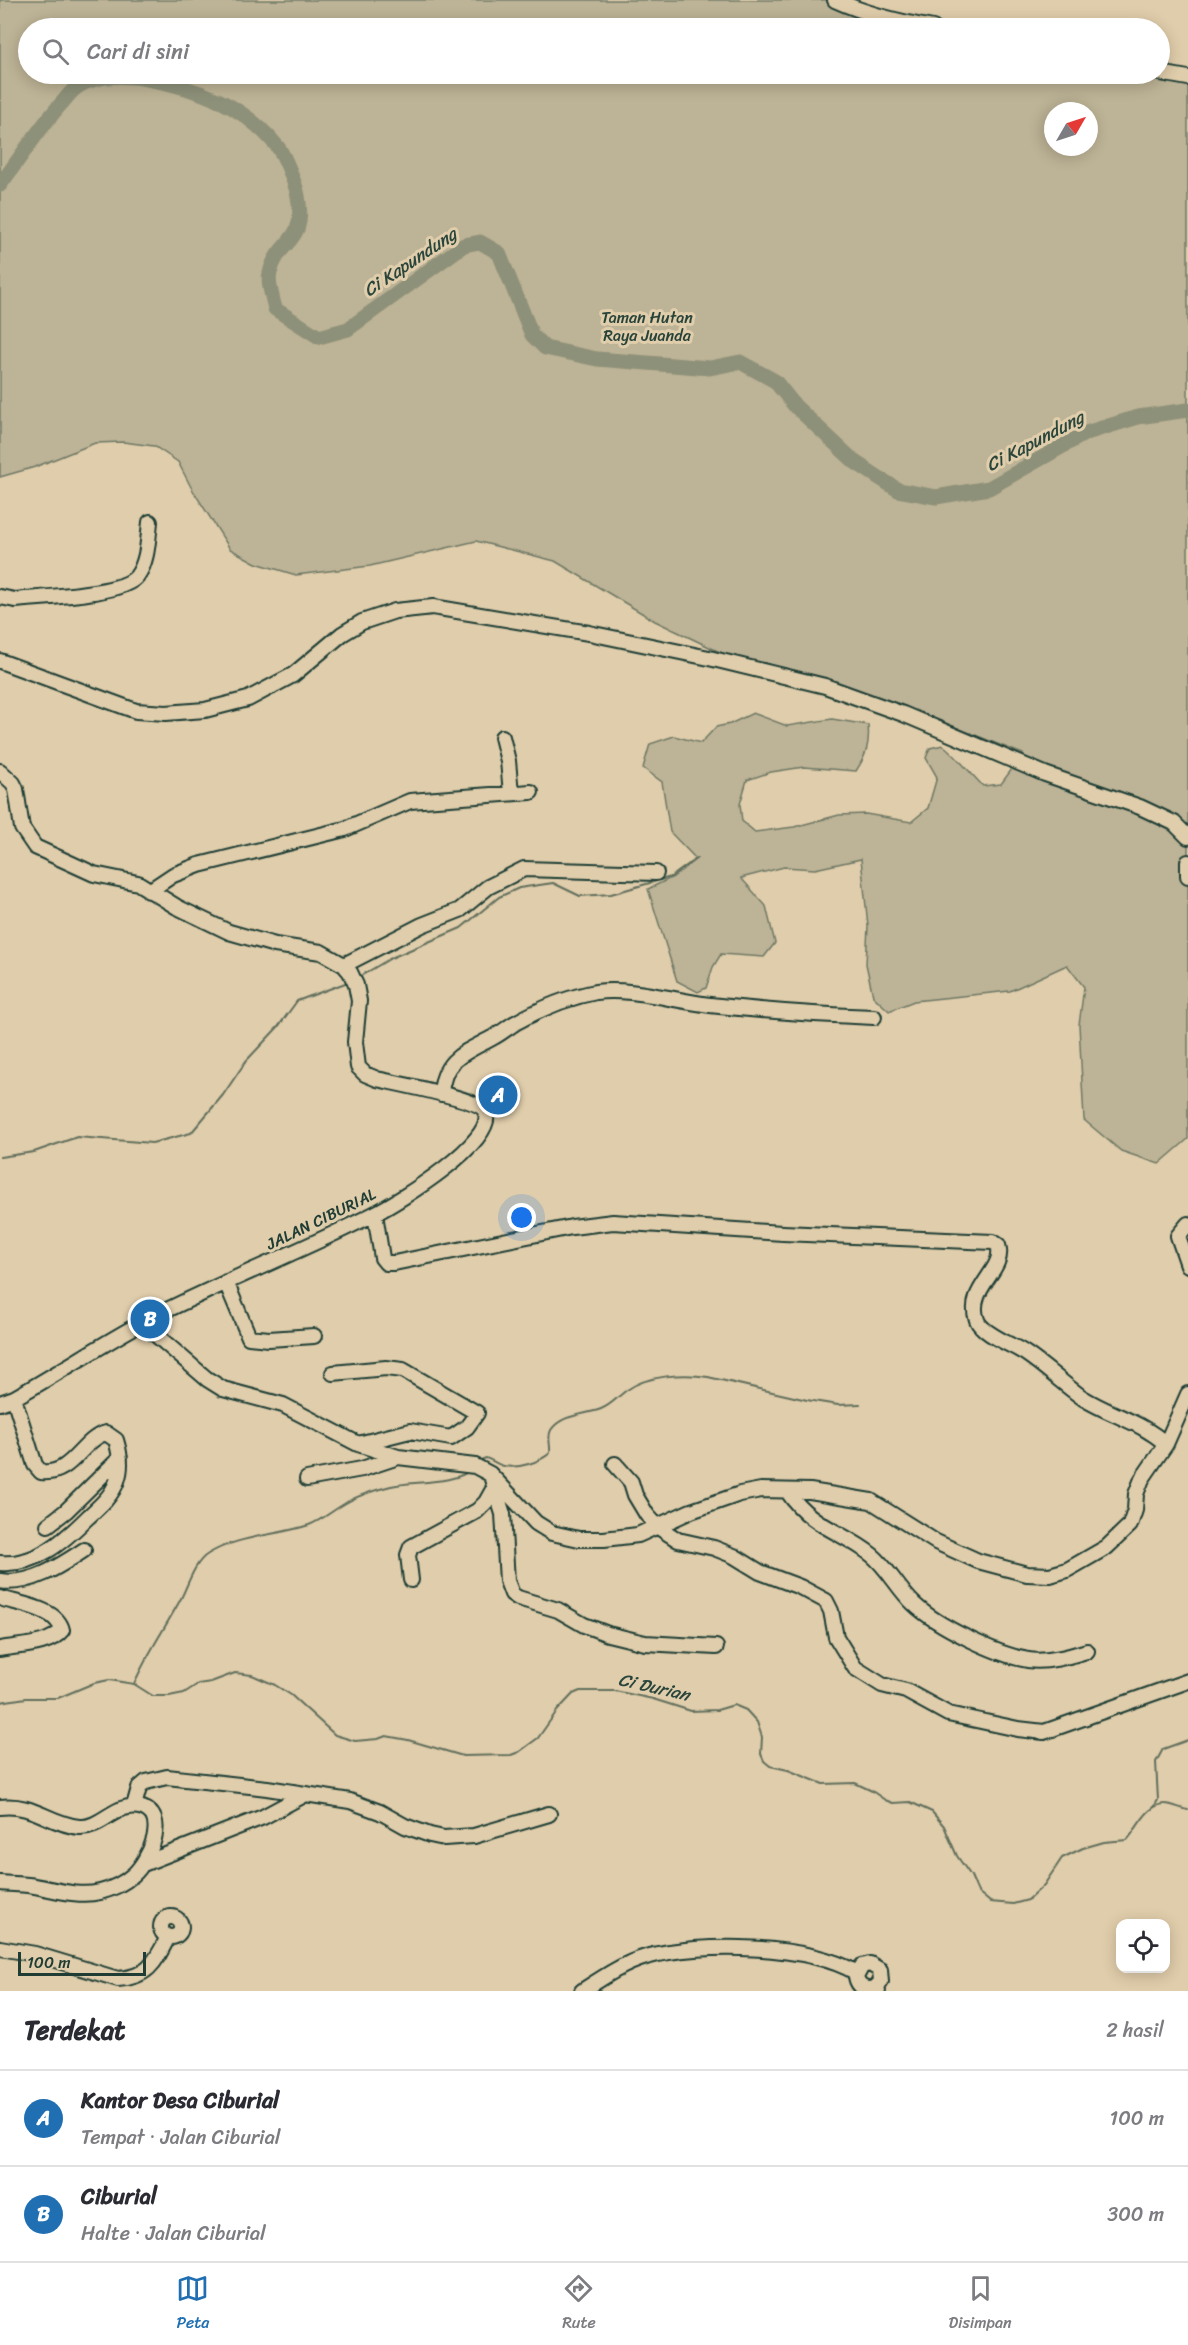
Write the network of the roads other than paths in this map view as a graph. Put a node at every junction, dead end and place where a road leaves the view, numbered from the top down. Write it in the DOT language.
graph roads {
  1 [pos="835,0"];
  2 [pos="885,18"];
  3 [pos="1170,75"];
  4 [pos="1188,78"];
  5 [pos="150,522"];
  6 [pos="0,597"];
  7 [pos="0,661"];
  8 [pos="502,737"];
  9 [pos="0,771"];
  10 [pos="531,792"];
  11 [pos="511,793"];
  12 [pos="1188,837"];
  13 [pos="1188,862"];
  14 [pos="656,873"];
  15 [pos="1188,876"];
  16 [pos="149,891"];
  17 [pos="344,965"];
  18 [pos="874,1017"];
  19 [pos="441,1094"];
  20 [pos="375,1214"];
  21 [pos="1188,1224"];
  22 [pos="1188,1265"];
  23 [pos="226,1282"];
  24 [pos="142,1323"];
  25 [pos="314,1336"];
  26 [pos="333,1373"];
  27 [pos="1188,1394"];
  28 [pos="14,1398"];
  29 [pos="0,1404"];
  30 [pos="358,1444"];
  31 [pos="1166,1444"];
  32 [pos="398,1456"];
  33 [pos="120,1458"];
  34 [pos="615,1464"];
  35 [pos="307,1479"];
  36 [pos="493,1480"];
  37 [pos="788,1492"];
  38 [pos="48,1525"];
  39 [pos="658,1527"];
  40 [pos="84,1550"];
  41 [pos="0,1563"];
  42 [pos="411,1580"];
  43 [pos="0,1581"];
  44 [pos="0,1598"];
  45 [pos="716,1647"];
  46 [pos="0,1649"];
  47 [pos="1087,1651"];
  48 [pos="1188,1681"];
  49 [pos="304,1796"];
  50 [pos="134,1806"];
  51 [pos="0,1807"];
  52 [pos="549,1814"];
  53 [pos="143,1864"];
  54 [pos="0,1884"];
  55 [pos="168,1937"];
  56 [pos="0,1948"];
  57 [pos="857,1973"];
  58 [pos="877,1990"];
  59 [pos="582,1991"];
  1 -- 2 [label="street"];
  3 -- 4 [label="street"];
  5 -- 6 [label="street"];
  7 -- 12 [label="street"];
  8 -- 11 [label="street"];
  9 -- 16 [label="street"];
  10 -- 11 [label="street"];
  11 -- 16 [label="street"];
  13 -- 15 [label="street"];
  14 -- 17 [label="street"];
  16 -- 17 [label="street"];
  17 -- 19 [label="street, JALAN CIBURIAL"];
  18 -- 19 [label="street"];
  19 -- 20 [label="street, JALAN CIBURIAL"];
  20 -- 23 [label="street, JALAN CIBURIAL"];
  20 -- 31 [label="street"];
  21 -- 22 [label="street"];
  23 -- 24 [label="street, JALAN CIBURIAL"];
  23 -- 25 [label="street"];
  24 -- 28 [label="street, JALAN CIBURIAL"];
  24 -- 30 [label="street"];
  26 -- 30 [label="street"];
  27 -- 31 [label="street"];
  28 -- 29 [label="street, JALAN CIBURIAL"];
  28 -- 33 [label="street"];
  30 -- 32 [label="street"];
  31 -- 37 [label="street"];
  32 -- 35 [label="street"];
  32 -- 36 [label="street"];
  33 -- 38 [label="street"];
  33 -- 41 [label="street"];
  34 -- 39 [label="street"];
  36 -- 39 [label="street"];
  36 -- 42 [label="street"];
  36 -- 45 [label="street"];
  37 -- 39 [label="street"];
  37 -- 47 [label="street"];
  39 -- 48 [label="street"];
  40 -- 43 [label="street"];
  44 -- 46 [label="street"];
  49 -- 50 [label="street"];
  49 -- 52 [label="street"];
  49 -- 53 [label="street"];
  50 -- 51 [label="street"];
  50 -- 53 [label="street"];
  53 -- 54 [label="street"];
  55 -- 56 [label="street"];
  57 -- 58 [label="street"];
  57 -- 58 [label="street"];
  57 -- 59 [label="street"];
}
